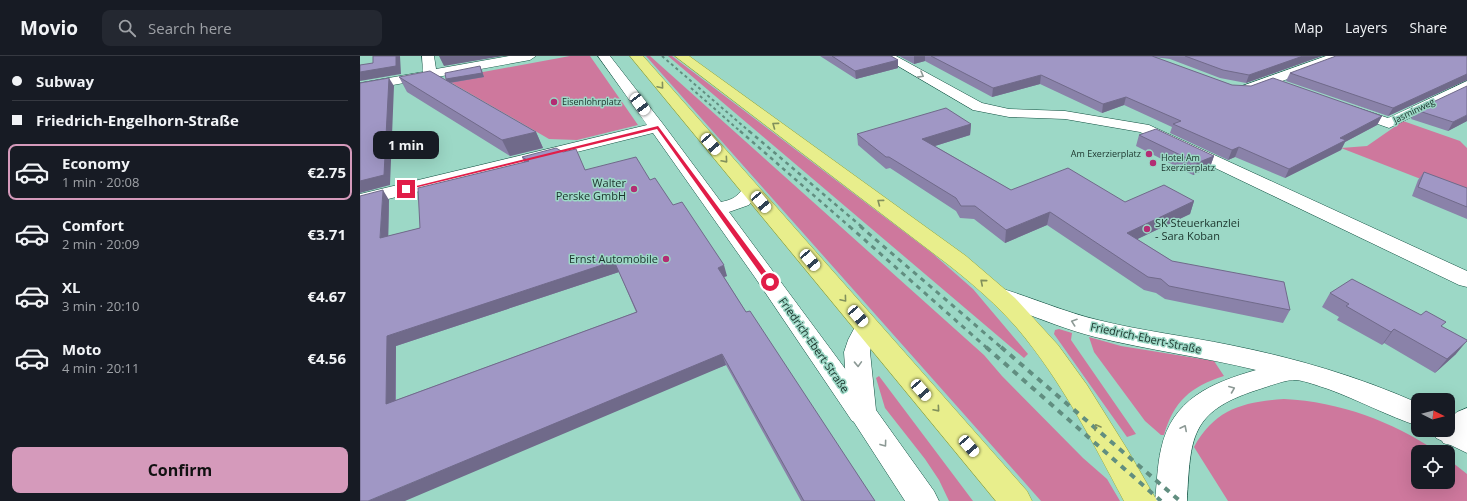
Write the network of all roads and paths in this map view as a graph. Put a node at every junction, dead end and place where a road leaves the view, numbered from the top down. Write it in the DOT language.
graph roads {
  1 [pos="428,56"];
  2 [pos="530,56"];
  3 [pos="604,56"];
  4 [pos="636,56"];
  5 [pos="681,56"];
  6 [pos="887,56"];
  7 [pos="1338,56"];
  8 [pos="430,74"];
  9 [pos="1270,81"];
  10 [pos="1467,85"];
  11 [pos="360,86"];
  12 [pos="1236,89"];
  13 [pos="1292,89"];
  14 [pos="1337,105"];
  15 [pos="658,128"];
  16 [pos="751,190"];
  17 [pos="360,200"];
  18 [pos="718,210"];
  19 [pos="1467,280"];
  20 [pos="1000,296"];
  21 [pos="867,327"];
  22 [pos="1295,370"];
  23 [pos="1411,412"];
  24 [pos="862,413"];
  25 [pos="923,501"];
  26 [pos="1016,501"];
  27 [pos="1141,501"];
  28 [pos="1171,501"];
  1 -- 8 [label="street"];
  2 -- 8 [label="street"];
  3 -- 15 [label="street, Friedrich-Ebert-Straße"];
  4 -- 16 [label="main road, one-way"];
  20 -- 5 [label="main road, Friedrich-Ebert-Straße, one-way"];
  6 -- 19 [label="street, one-way"];
  7 -- 9 [label="street"];
  8 -- 11 [label="street"];
  9 -- 12 [label="street"];
  9 -- 13 [label="street"];
  10 -- 14 [label="street, Jasminweg"];
  15 -- 17 [label="street"];
  15 -- 18 [label="street, Friedrich-Ebert-Straße"];
  16 -- 18 [label="street"];
  16 -- 21 [label="main road, one-way"];
  18 -- 24 [label="street, Friedrich-Ebert-Straße"];
  22 -- 20 [label="street, Friedrich-Ebert-Straße, one-way"];
  27 -- 20 [label="main road, Friedrich-Ebert-Straße, one-way"];
  21 -- 24 [label="street, one-way"];
  21 -- 26 [label="main road, one-way"];
  22 -- 23 [label="street, Friedrich-Ebert-Straße"];
  28 -- 22 [label="street, one-way"];
  24 -- 25 [label="street, Friedrich-Ebert-Straße, one-way"];
}
